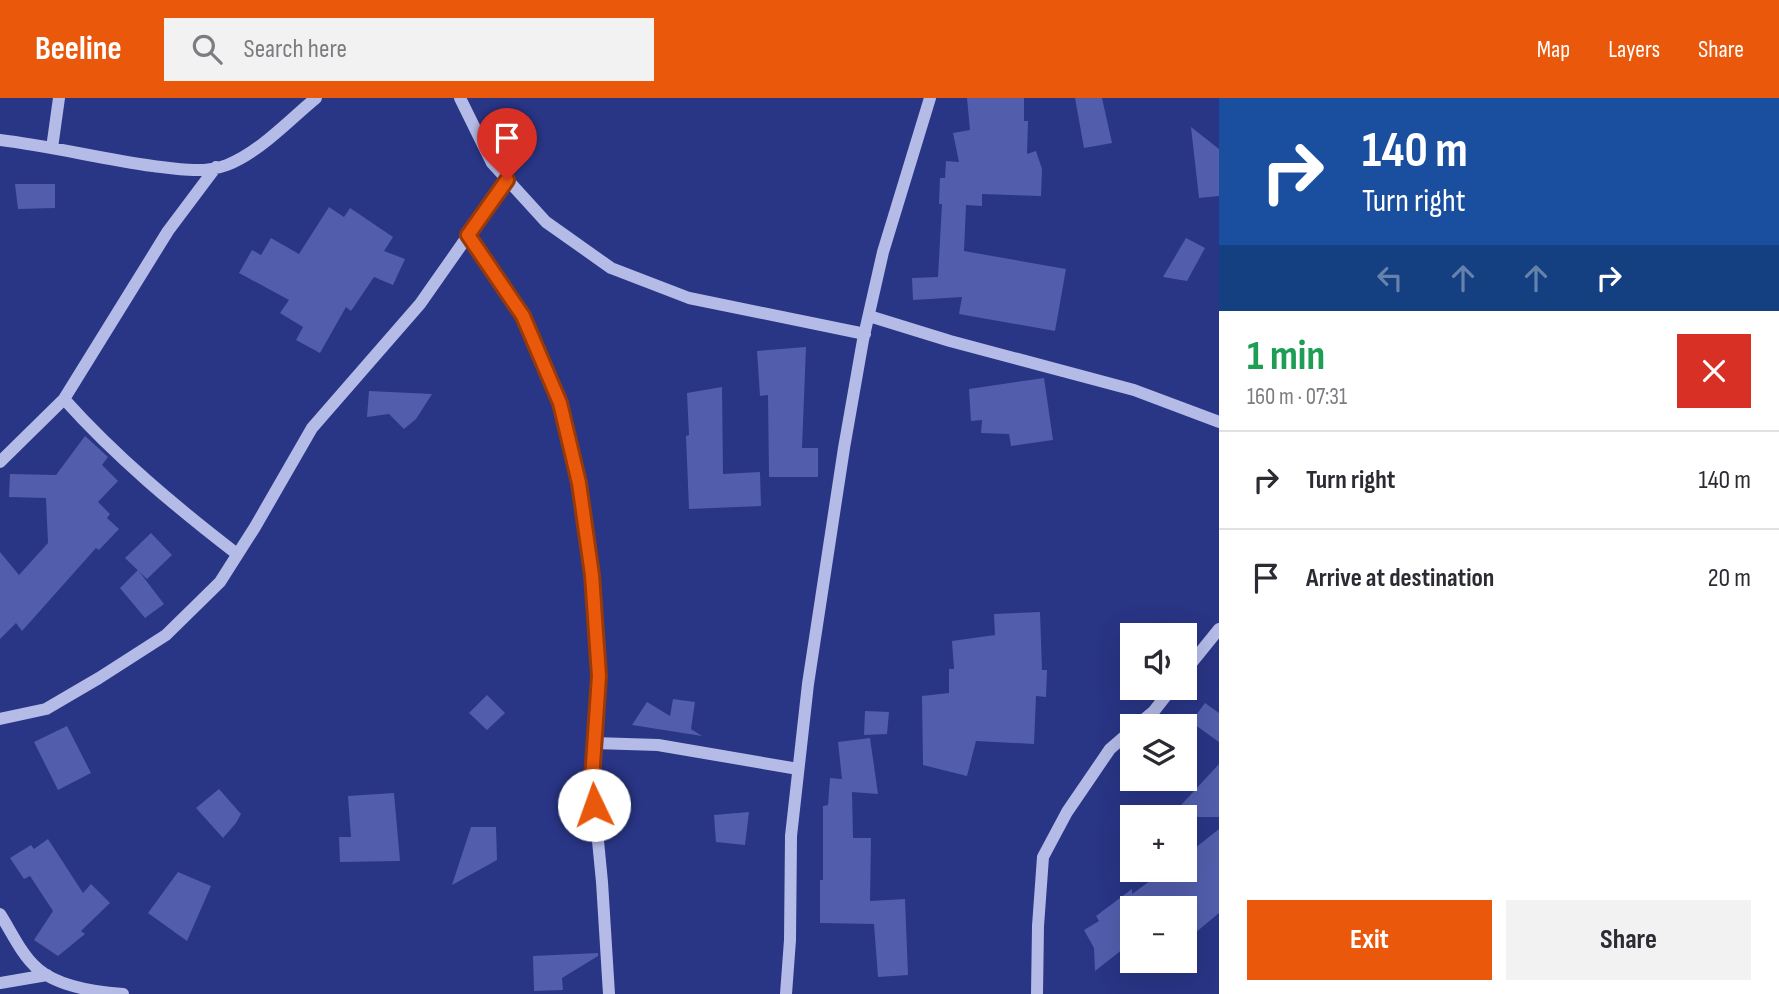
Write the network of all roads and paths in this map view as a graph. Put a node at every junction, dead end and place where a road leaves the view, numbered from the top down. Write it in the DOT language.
graph roads {
  1 [pos="59,98"];
  2 [pos="316,98"];
  3 [pos="460,98"];
  4 [pos="930,98"];
  5 [pos="0,140"];
  6 [pos="52,148"];
  7 [pos="216,167"];
  8 [pos="507,180"];
  9 [pos="468,235"];
  10 [pos="869,316"];
  11 [pos="865,334"];
  12 [pos="64,399"];
  13 [pos="1219,422"];
  14 [pos="0,462"];
  15 [pos="237,554"];
  16 [pos="1219,629"];
  17 [pos="1197,656"];
  18 [pos="1163,700"];
  19 [pos="1150,714"];
  20 [pos="0,719"];
  21 [pos="1120,740"];
  22 [pos="594,743"];
  23 [pos="799,769"];
  24 [pos="0,914"];
  25 [pos="47,975"];
  26 [pos="0,983"];
  27 [pos="123,994"];
  28 [pos="608,994"];
  29 [pos="786,994"];
  30 [pos="1037,994"];
  1 -- 6 [label="street"];
  2 -- 7 [label="street"];
  3 -- 8 [label="street"];
  4 -- 10 [label="street"];
  5 -- 6 [label="street"];
  6 -- 7 [label="street"];
  7 -- 12 [label="street"];
  8 -- 9 [label="street"];
  8 -- 11 [label="street"];
  9 -- 15 [label="street"];
  9 -- 22 [label="street"];
  10 -- 11 [label="street"];
  10 -- 13 [label="street"];
  11 -- 23 [label="street"];
  12 -- 14 [label="street"];
  12 -- 15 [label="street"];
  15 -- 20 [label="street"];
  16 -- 17 [label="street"];
  18 -- 19 [label="street"];
  21 -- 30 [label="street"];
  22 -- 23 [label="street"];
  22 -- 28 [label="street"];
  23 -- 29 [label="street"];
  24 -- 25 [label="street"];
  25 -- 26 [label="street"];
  25 -- 27 [label="street"];
}
